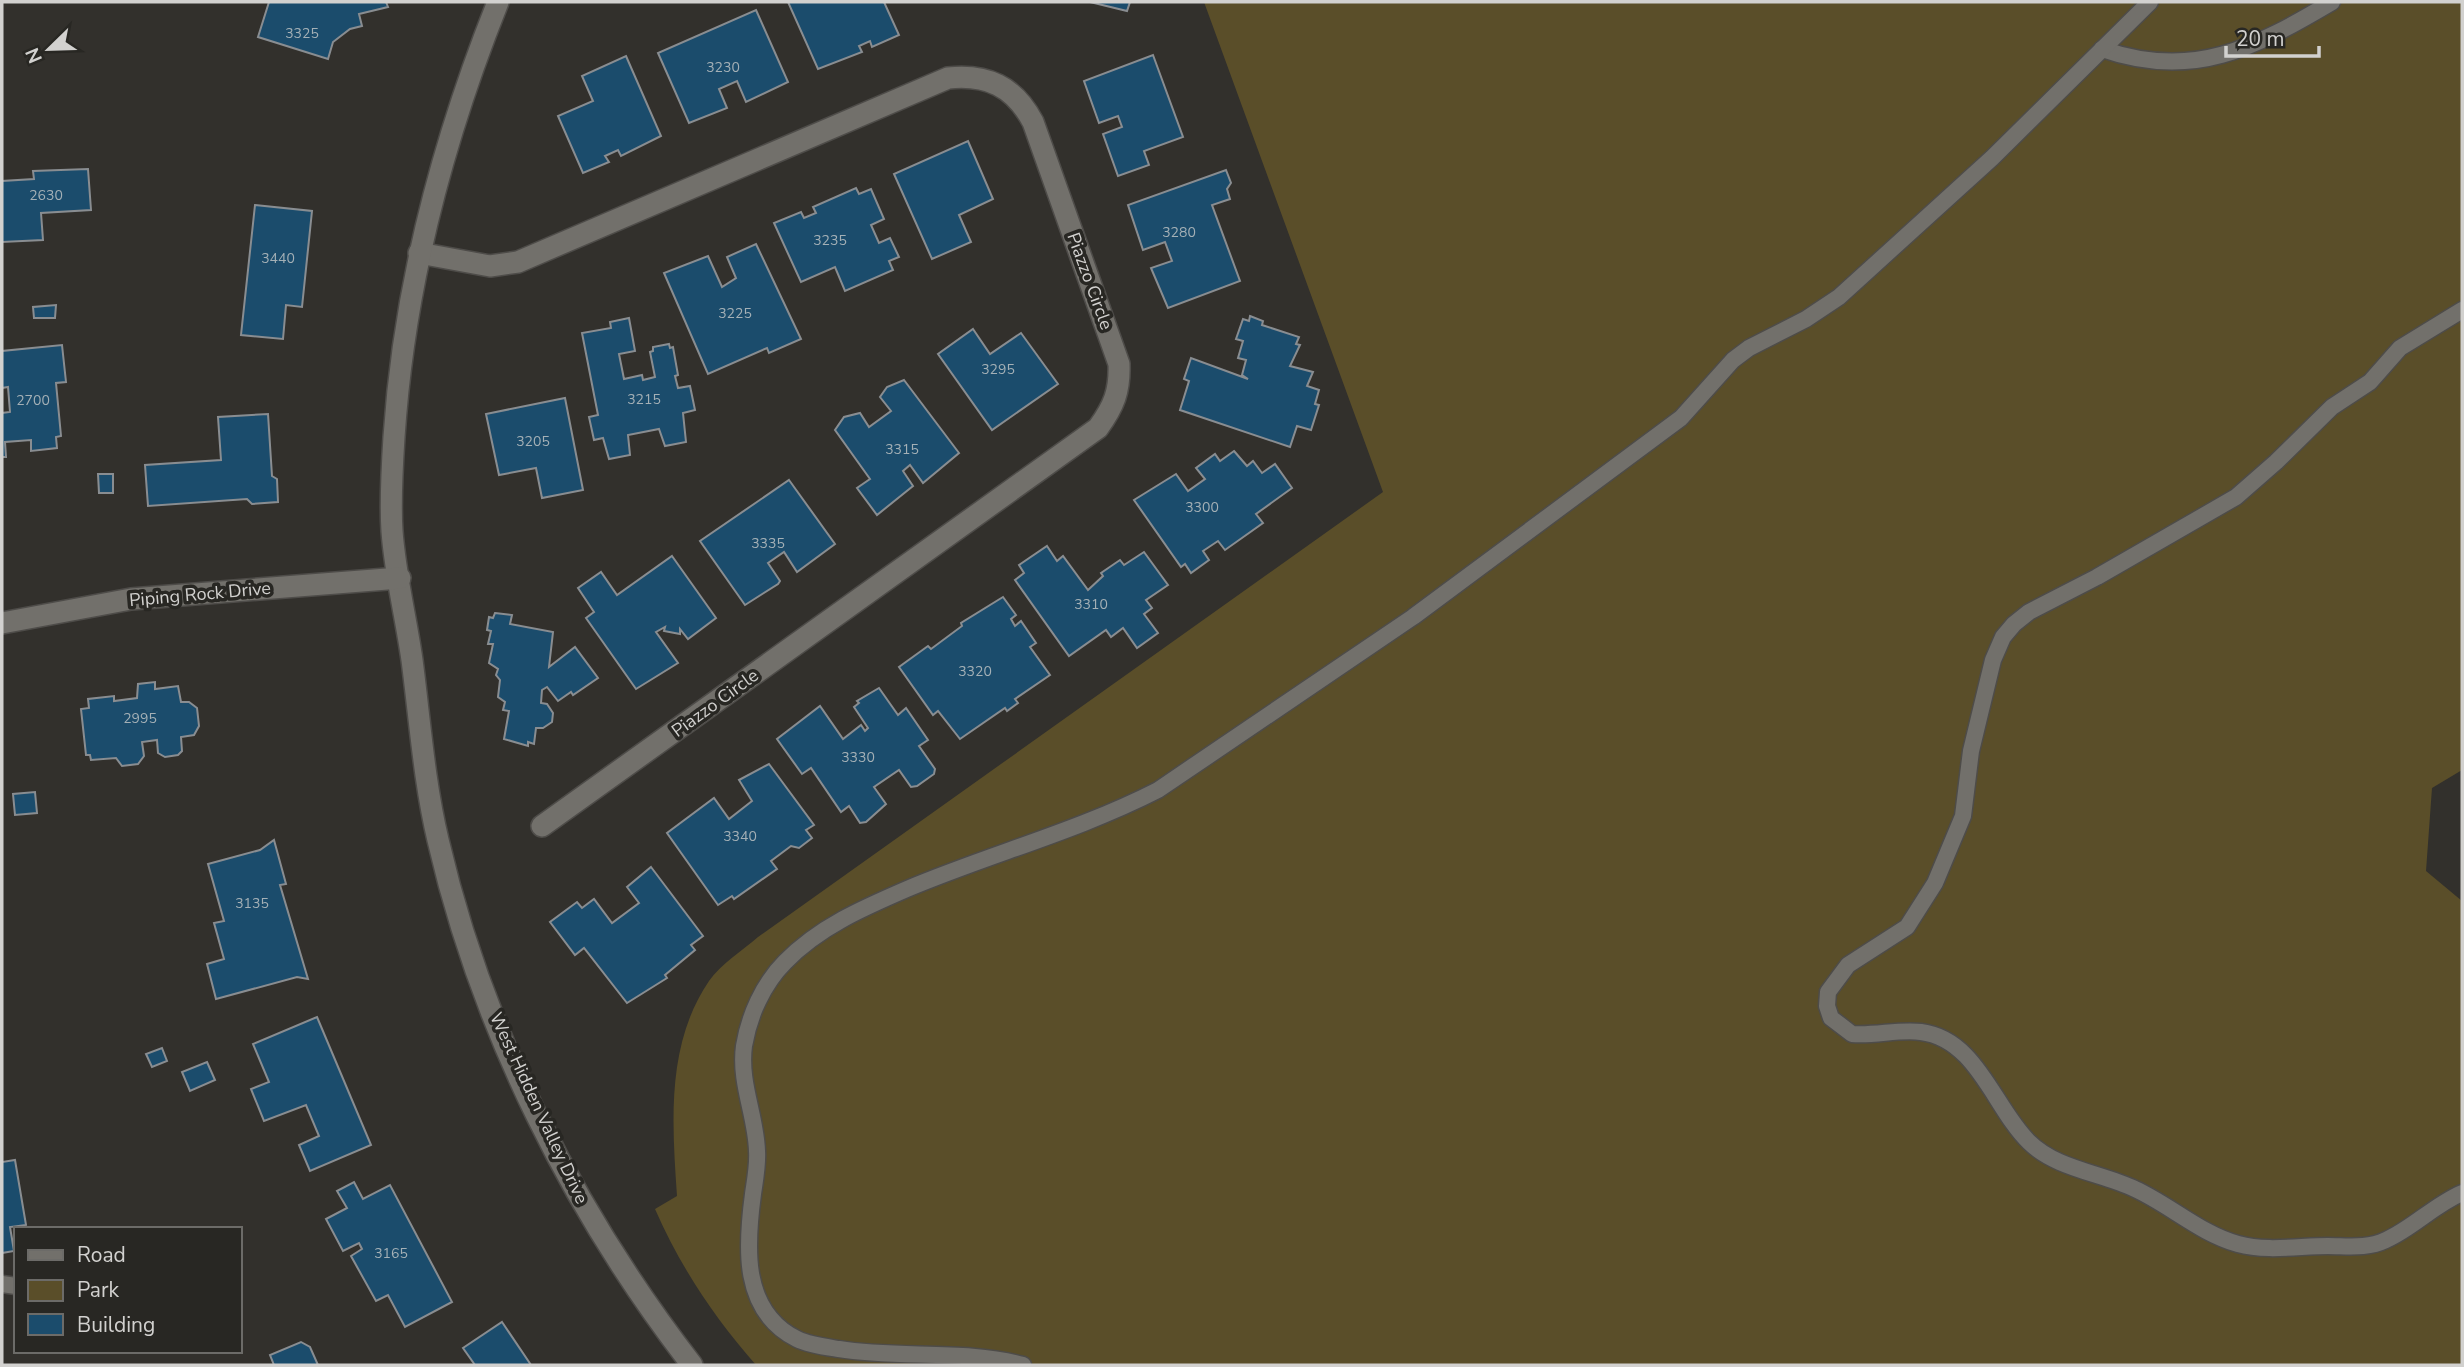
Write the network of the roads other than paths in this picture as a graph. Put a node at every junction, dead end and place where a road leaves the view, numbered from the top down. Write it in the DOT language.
graph roads {
  1 [pos="498,2"];
  2 [pos="2150,2"];
  3 [pos="2332,2"];
  4 [pos="2102,49"];
  5 [pos="419,253"];
  6 [pos="2462,310"];
  7 [pos="400,578"];
  8 [pos="2,622"];
  9 [pos="542,826"];
  10 [pos="2462,1193"];
  11 [pos="692,1365"];
  12 [pos="1023,1365"];
  1 -- 5 [label="street, West Hidden Valley Drive"];
  2 -- 4 [label="lane"];
  3 -- 4 [label="lane"];
  4 -- 12 [label="lane"];
  5 -- 7 [label="street, West Hidden Valley Drive"];
  5 -- 9 [label="street, Piazzo Circle"];
  6 -- 10 [label="lane"];
  7 -- 8 [label="street, Piping Rock Drive"];
  7 -- 11 [label="street, West Hidden Valley Drive"];
}
